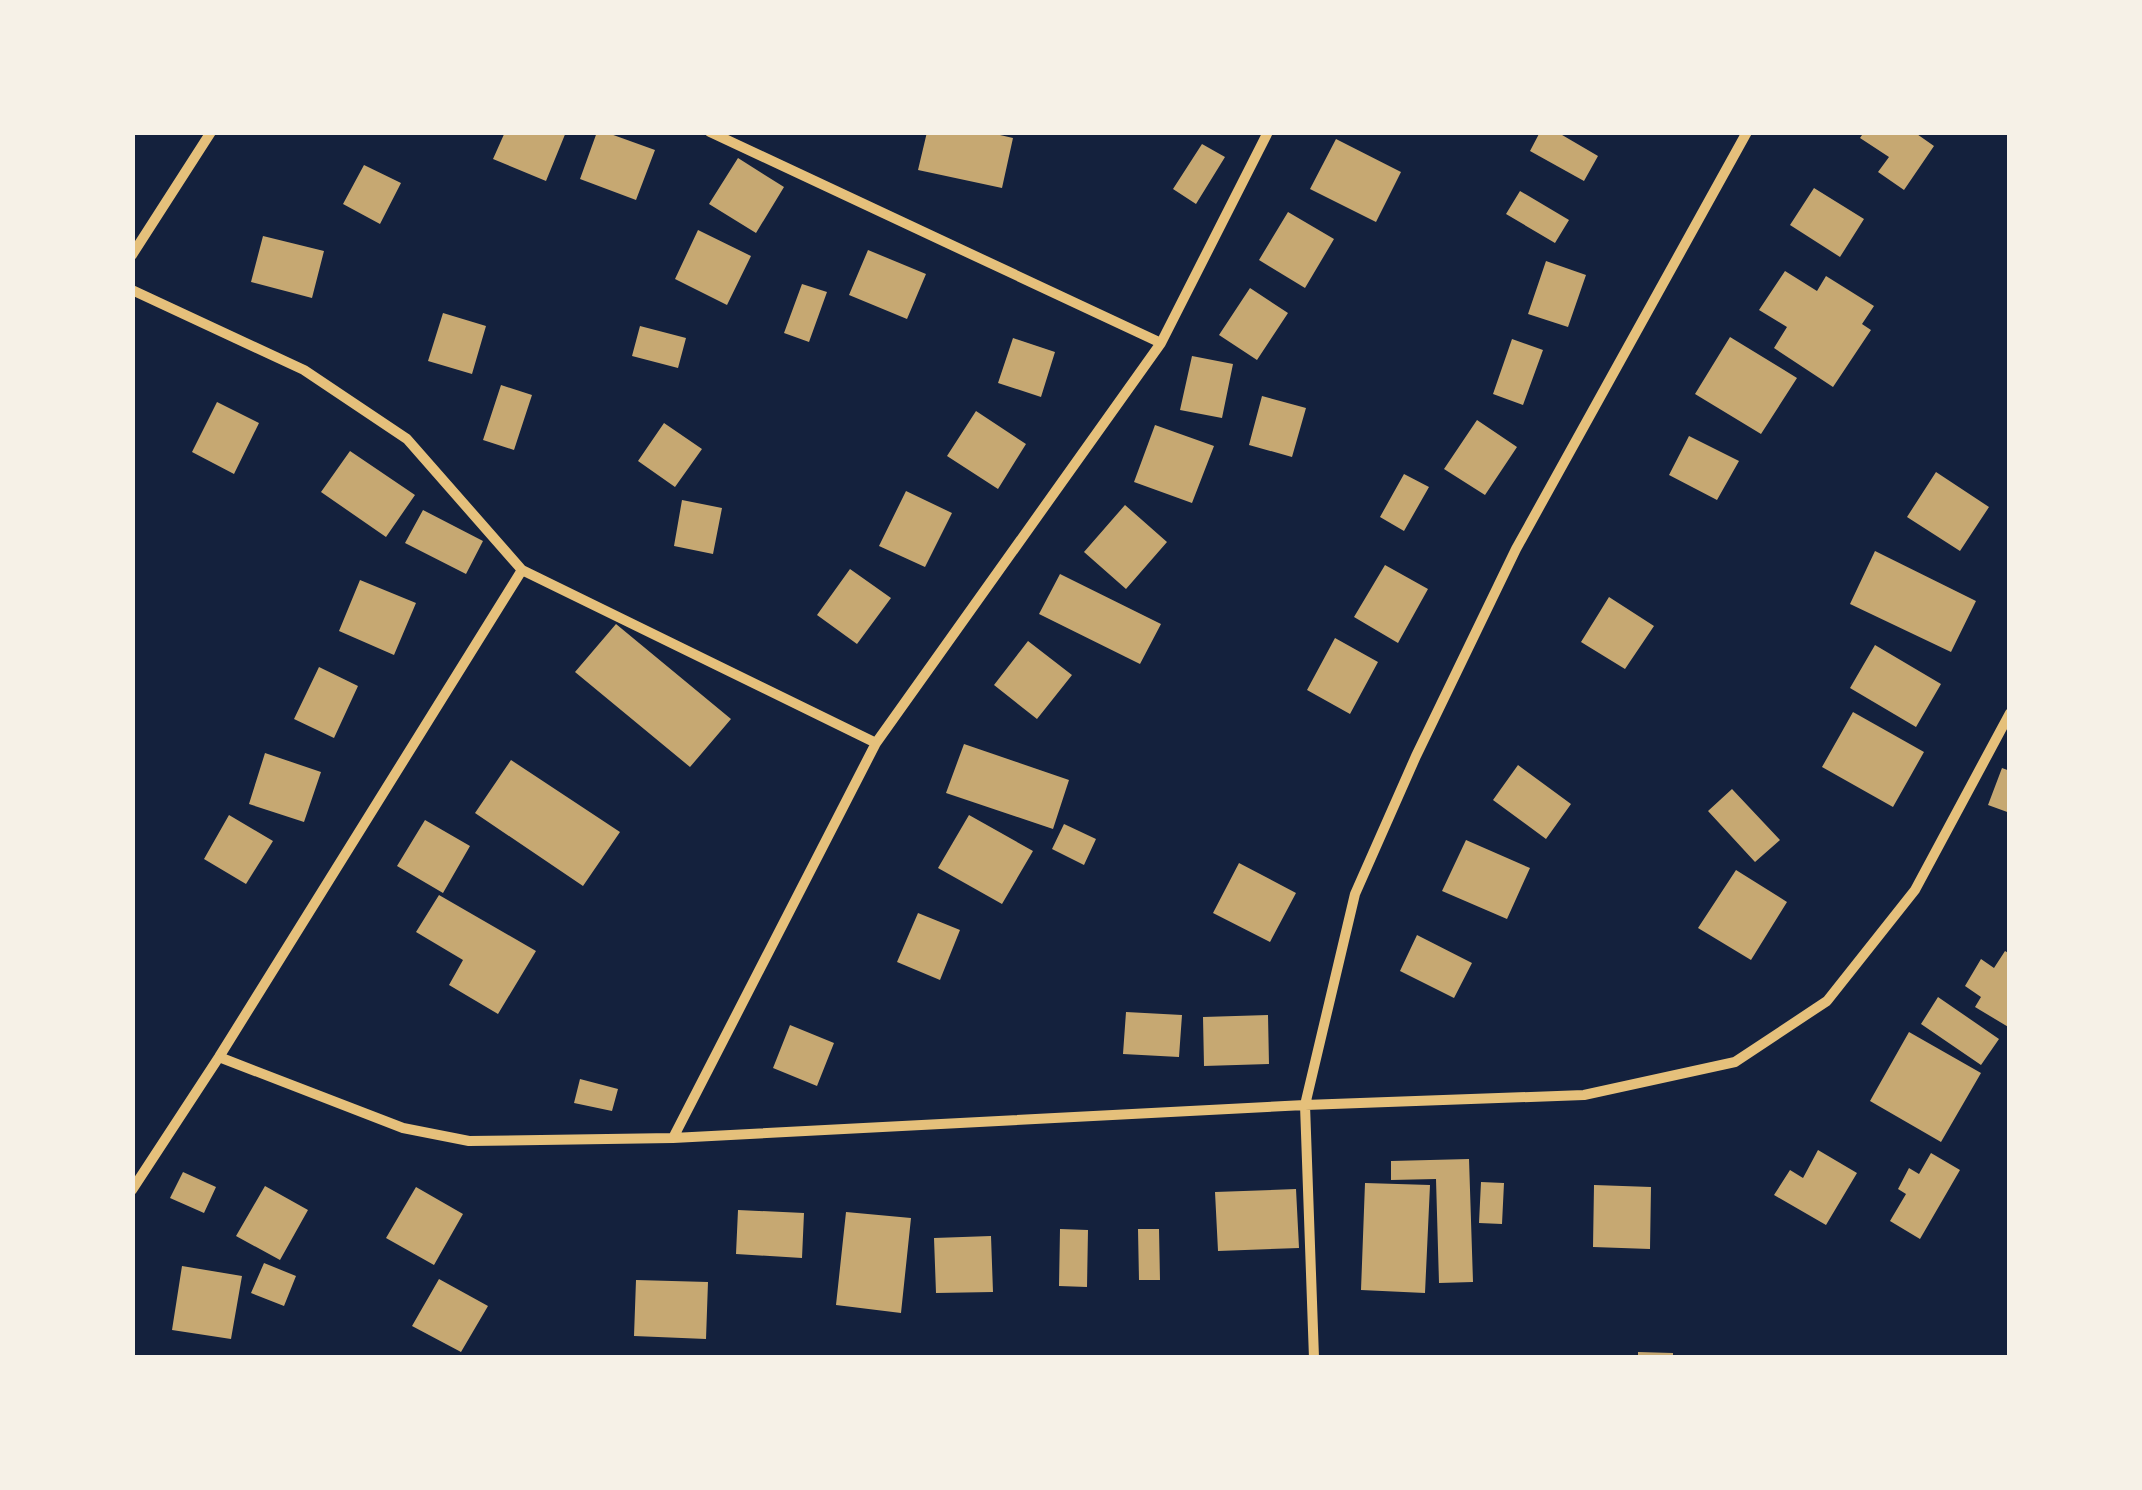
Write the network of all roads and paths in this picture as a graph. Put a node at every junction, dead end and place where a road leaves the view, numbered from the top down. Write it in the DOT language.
graph roads {
  1 [pos="211,132"];
  2 [pos="710,132"];
  3 [pos="1268,132"];
  4 [pos="1747,132"];
  5 [pos="132,255"];
  6 [pos="132,290"];
  7 [pos="1160,342"];
  8 [pos="522,570"];
  9 [pos="2010,713"];
  10 [pos="876,743"];
  11 [pos="220,1057"];
  12 [pos="1305,1105"];
  13 [pos="673,1138"];
  14 [pos="132,1190"];
  15 [pos="1314,1358"];
  1 -- 5 [label="street"];
  2 -- 7 [label="street"];
  3 -- 7 [label="street"];
  4 -- 12 [label="street"];
  6 -- 8 [label="street"];
  7 -- 10 [label="street"];
  8 -- 10 [label="street"];
  8 -- 11 [label="street"];
  9 -- 12 [label="street"];
  10 -- 13 [label="street"];
  11 -- 13 [label="street"];
  11 -- 14 [label="street"];
  12 -- 13 [label="street"];
  12 -- 15 [label="street"];
}
